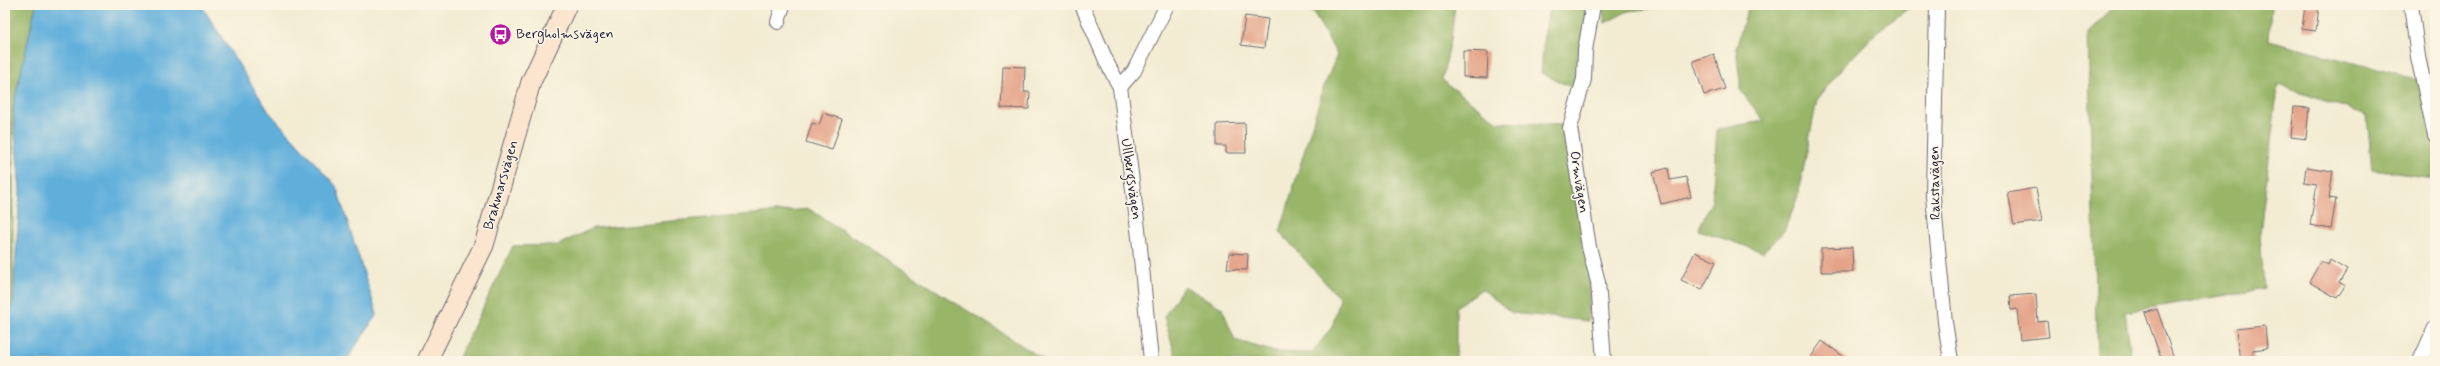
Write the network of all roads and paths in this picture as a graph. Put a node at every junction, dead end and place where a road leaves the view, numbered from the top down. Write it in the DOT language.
graph roads {
  1 [pos="567,5"];
  2 [pos="783,5"];
  3 [pos="1082,5"];
  4 [pos="1167,5"];
  5 [pos="1593,5"];
  6 [pos="1937,5"];
  7 [pos="2411,5"];
  8 [pos="778,22"];
  9 [pos="1120,87"];
  10 [pos="2435,134"];
  11 [pos="2435,328"];
  12 [pos="427,361"];
  13 [pos="1152,361"];
  14 [pos="1604,361"];
  15 [pos="1951,361"];
  16 [pos="2420,361"];
  1 -- 12 [label="street, Brakmarsvägen"];
  2 -- 8 [label="street"];
  3 -- 9 [label="street, Ullbergsvägen"];
  4 -- 9 [label="street"];
  5 -- 14 [label="street, Ormvägen"];
  6 -- 15 [label="street, Rakstavägen"];
  7 -- 10 [label="street"];
  9 -- 13 [label="street, Ullbergsvägen"];
  11 -- 16 [label="street"];
}
